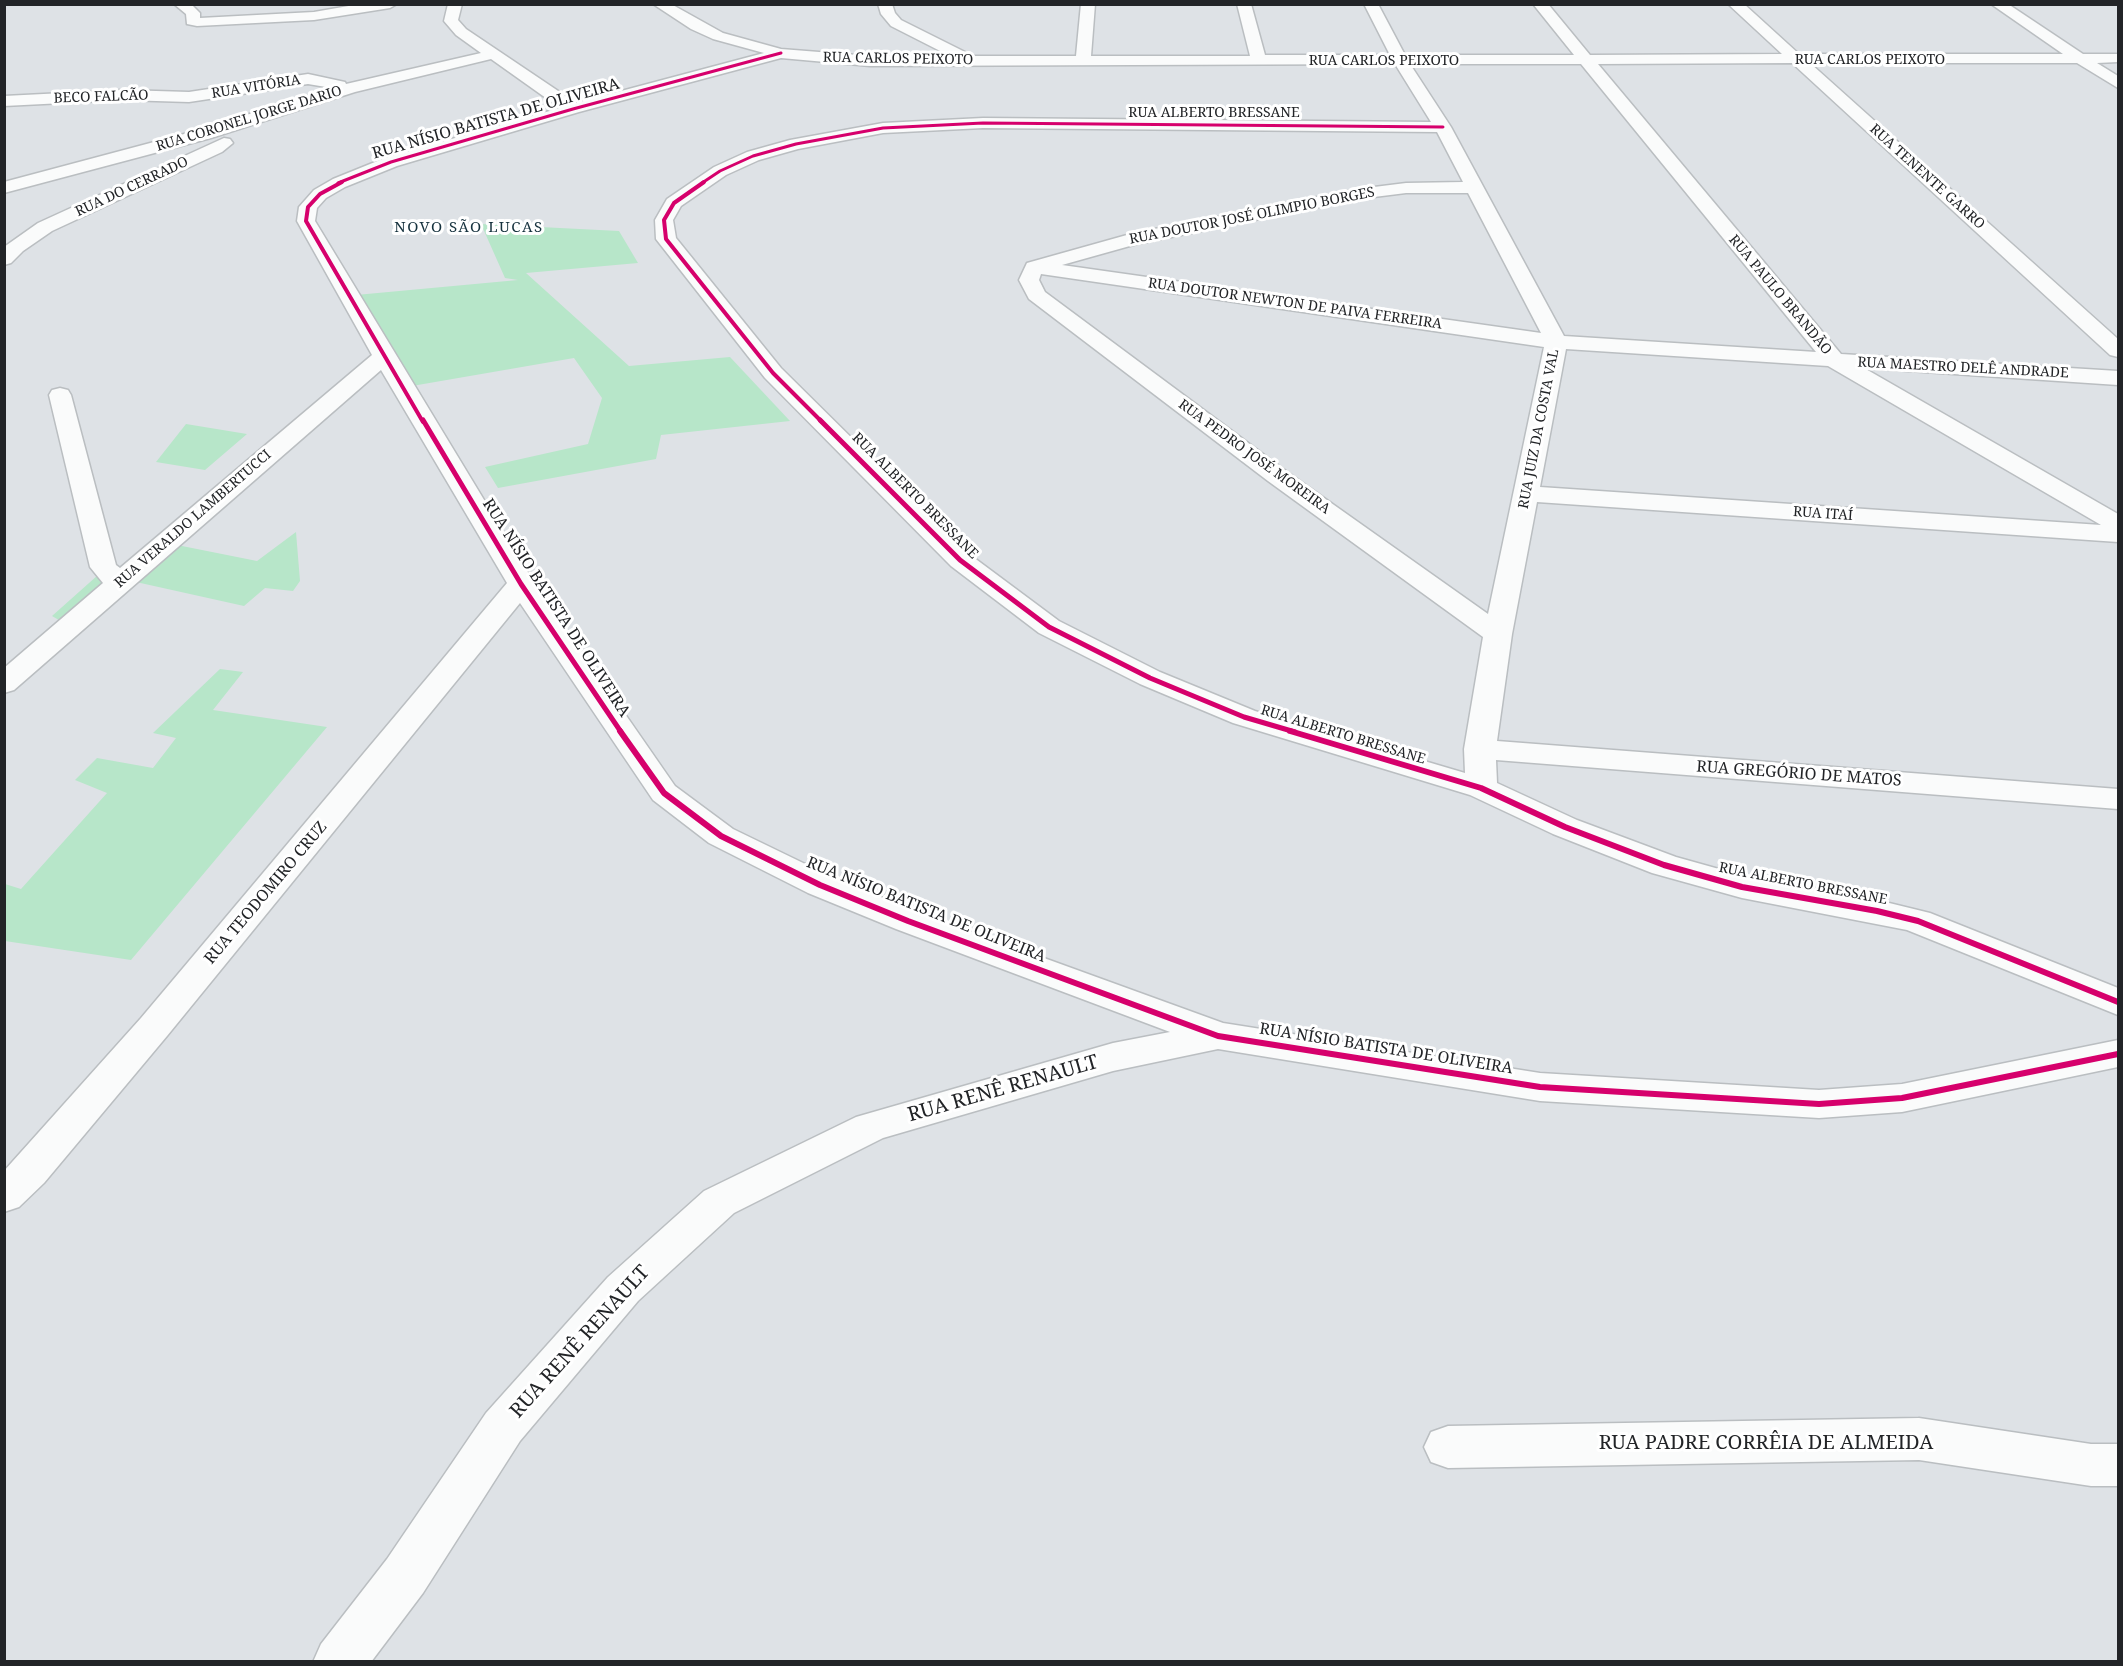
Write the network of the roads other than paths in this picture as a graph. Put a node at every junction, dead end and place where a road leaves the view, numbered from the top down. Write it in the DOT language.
graph roads {
  1 [pos="301,4"];
  2 [pos="390,4"];
  3 [pos="455,4"];
  4 [pos="660,4"];
  5 [pos="885,4"];
  6 [pos="1088,4"];
  7 [pos="1244,4"];
  8 [pos="1371,4"];
  9 [pos="1540,4"];
  10 [pos="1735,4"];
  11 [pos="1998,4"];
  12 [pos="234,6"];
  13 [pos="699,8"];
  14 [pos="189,13"];
  15 [pos="678,16"];
  16 [pos="781,53"];
  17 [pos="494,54"];
  18 [pos="2083,58"];
  19 [pos="2118,58"];
  20 [pos="1259,60"];
  21 [pos="1797,60"];
  22 [pos="971,61"];
  23 [pos="1083,61"];
  24 [pos="1400,61"];
  25 [pos="1586,61"];
  26 [pos="2118,83"];
  27 [pos="350,88"];
  28 [pos="197,97"];
  29 [pos="4,101"];
  30 [pos="573,109"];
  31 [pos="259,115"];
  32 [pos="1443,127"];
  33 [pos="1474,187"];
  34 [pos="4,188"];
  35 [pos="4,259"];
  36 [pos="1034,267"];
  37 [pos="1556,342"];
  38 [pos="2118,350"];
  39 [pos="384,356"];
  40 [pos="1835,361"];
  41 [pos="2118,378"];
  42 [pos="60,395"];
  43 [pos="1527,494"];
  44 [pos="2118,524"];
  45 [pos="2118,534"];
  46 [pos="118,583"];
  47 [pos="521,584"];
  48 [pos="1498,634"];
  49 [pos="4,684"];
  50 [pos="1480,749"];
  51 [pos="1481,789"];
  52 [pos="2118,799"];
  53 [pos="2118,1002"];
  54 [pos="1218,1036"];
  55 [pos="2118,1054"];
  56 [pos="4,1196"];
  57 [pos="1448,1447"];
  58 [pos="2118,1465"];
  59 [pos="339,1662"];
  1 -- 12 [label="street"];
  2 -- 14 [label="street"];
  3 -- 17 [label="street"];
  4 -- 15 [label="street, RUA CARLOS PEIXOTO"];
  5 -- 22 [label="street"];
  6 -- 23 [label="street"];
  7 -- 20 [label="street"];
  8 -- 24 [label="street, RUA JUIZ DA COSTA VAL"];
  9 -- 25 [label="street, RUA PAULO BRANDÃO"];
  10 -- 21 [label="street, RUA TENENTE GARRO"];
  11 -- 18 [label="street"];
  12 -- 14 [label="street"];
  13 -- 15 [label="street"];
  15 -- 16 [label="street, RUA CARLOS PEIXOTO"];
  16 -- 22 [label="street, RUA CARLOS PEIXOTO"];
  16 -- 30 [label="street, RUA NÍSIO BATISTA DE OLIVEIRA"];
  17 -- 27 [label="street, RUA CORONEL JORGE DARIO"];
  17 -- 30 [label="street"];
  18 -- 19 [label="street, RUA CARLOS PEIXOTO"];
  18 -- 21 [label="street, RUA CARLOS PEIXOTO"];
  18 -- 26 [label="street"];
  20 -- 23 [label="street, RUA CARLOS PEIXOTO"];
  20 -- 24 [label="street, RUA CARLOS PEIXOTO"];
  21 -- 25 [label="street, RUA CARLOS PEIXOTO"];
  21 -- 38 [label="street, RUA TENENTE GARRO"];
  22 -- 23 [label="street, RUA CARLOS PEIXOTO"];
  24 -- 25 [label="street, RUA CARLOS PEIXOTO"];
  24 -- 32 [label="street, RUA JUIZ DA COSTA VAL"];
  25 -- 40 [label="street, RUA PAULO BRANDÃO"];
  27 -- 28 [label="street, RUA VITÓRIA"];
  27 -- 31 [label="street, RUA CORONEL JORGE DARIO"];
  28 -- 29 [label="street, BECO FALCÃO"];
  30 -- 39 [label="street, RUA NÍSIO BATISTA DE OLIVEIRA"];
  31 -- 34 [label="street, RUA CORONEL JORGE DARIO"];
  31 -- 35 [label="street, RUA DO CERRADO"];
  32 -- 33 [label="street, RUA JUIZ DA COSTA VAL"];
  32 -- 51 [label="street, RUA ALBERTO BRESSANE"];
  33 -- 36 [label="street, RUA DOUTOR JOSÉ OLIMPIO BORGES"];
  33 -- 37 [label="street, RUA JUIZ DA COSTA VAL"];
  36 -- 37 [label="street, RUA DOUTOR NEWTON DE PAIVA FERREIRA"];
  36 -- 48 [label="street, RUA PEDRO JOSÉ MOREIRA"];
  37 -- 40 [label="street, RUA MAESTRO DELÊ ANDRADE"];
  37 -- 43 [label="street, RUA JUIZ DA COSTA VAL"];
  39 -- 46 [label="street, RUA VERALDO LAMBERTUCCI"];
  39 -- 47 [label="street, RUA NÍSIO BATISTA DE OLIVEIRA"];
  40 -- 41 [label="street, RUA MAESTRO DELÊ ANDRADE"];
  40 -- 44 [label="street, RUA PAULO BRANDÃO"];
  42 -- 46 [label="street"];
  43 -- 45 [label="street, RUA ITAÍ"];
  43 -- 48 [label="street, RUA JUIZ DA COSTA VAL"];
  46 -- 49 [label="street, RUA VERALDO LAMBERTUCCI"];
  47 -- 54 [label="street, RUA NÍSIO BATISTA DE OLIVEIRA"];
  47 -- 56 [label="street, RUA TEODOMIRO CRUZ"];
  48 -- 50 [label="street, RUA JUIZ DA COSTA VAL"];
  50 -- 51 [label="street, RUA JUIZ DA COSTA VAL"];
  50 -- 52 [label="street, RUA GREGÓRIO DE MATOS"];
  51 -- 53 [label="street, RUA ALBERTO BRESSANE"];
  54 -- 55 [label="street, RUA NÍSIO BATISTA DE OLIVEIRA"];
  54 -- 59 [label="street, RUA RENÊ RENAULT"];
  57 -- 58 [label="street, RUA PADRE CORRÊIA DE ALMEIDA"];
}
